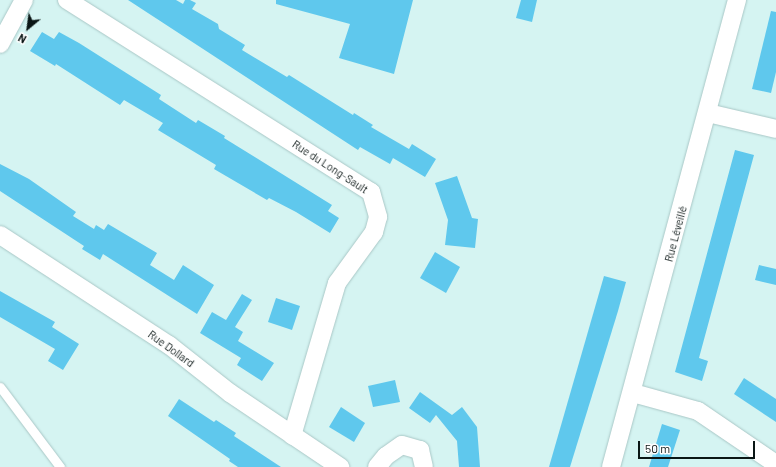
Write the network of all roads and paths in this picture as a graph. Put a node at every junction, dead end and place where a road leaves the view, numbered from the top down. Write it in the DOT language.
graph roads {
  1 [pos="24,0"];
  2 [pos="68,0"];
  3 [pos="737,0"];
  4 [pos="0,44"];
  5 [pos="708,113"];
  6 [pos="776,129"];
  7 [pos="0,235"];
  8 [pos="0,387"];
  9 [pos="633,393"];
  10 [pos="292,436"];
  11 [pos="776,464"];
  12 [pos="60,467"];
  13 [pos="340,467"];
  14 [pos="377,467"];
  15 [pos="424,467"];
  16 [pos="611,467"];
  1 -- 4 [label="street"];
  2 -- 10 [label="street, Rue du Long-Sault"];
  3 -- 5 [label="street, Rue Léveillé"];
  5 -- 6 [label="street"];
  5 -- 9 [label="street, Rue Léveillé"];
  7 -- 10 [label="street, Rue Dollard"];
  8 -- 12 [label="lane"];
  9 -- 11 [label="street"];
  9 -- 16 [label="street, Rue Léveillé"];
  10 -- 13 [label="street, Rue Dollard"];
  14 -- 15 [label="street"];
}
